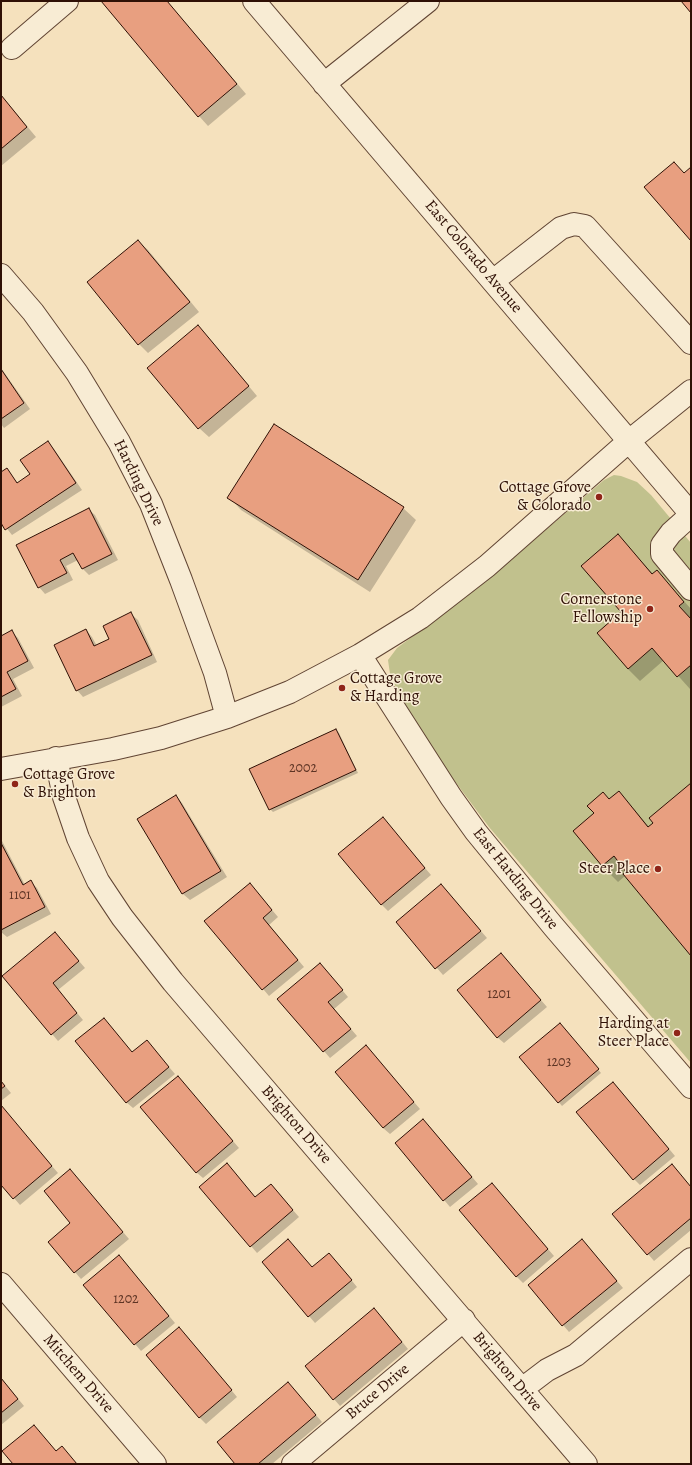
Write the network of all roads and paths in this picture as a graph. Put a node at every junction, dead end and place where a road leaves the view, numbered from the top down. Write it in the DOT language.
graph roads {
  1 [pos="67,1"];
  2 [pos="254,1"];
  3 [pos="428,1"];
  4 [pos="12,48"];
  5 [pos="324,84"];
  6 [pos="1,275"];
  7 [pos="493,281"];
  8 [pos="691,343"];
  9 [pos="691,391"];
  10 [pos="629,441"];
  11 [pos="691,514"];
  12 [pos="691,589"];
  13 [pos="360,655"];
  14 [pos="227,717"];
  15 [pos="56,758"];
  16 [pos="1,769"];
  17 [pos="691,1087"];
  18 [pos="691,1260"];
  19 [pos="1,1284"];
  20 [pos="464,1320"];
  21 [pos="522,1388"];
  22 [pos="155,1464"];
  23 [pos="293,1464"];
  24 [pos="586,1464"];
  1 -- 4 [label="street"];
  2 -- 5 [label="street, East Colorado Avenue"];
  3 -- 5 [label="street"];
  5 -- 7 [label="street, East Colorado Avenue"];
  6 -- 14 [label="street, Harding Drive"];
  7 -- 8 [label="street"];
  7 -- 10 [label="street, East Colorado Avenue"];
  9 -- 10 [label="street"];
  10 -- 11 [label="street, East Colorado Avenue"];
  10 -- 13 [label="street"];
  11 -- 12 [label="street"];
  13 -- 14 [label="street"];
  13 -- 17 [label="street, East Harding Drive"];
  14 -- 15 [label="street"];
  15 -- 16 [label="street"];
  15 -- 20 [label="street, Brighton Drive"];
  18 -- 21 [label="street"];
  19 -- 22 [label="street, Mitchem Drive"];
  20 -- 21 [label="street, Brighton Drive"];
  20 -- 23 [label="street, Bruce Drive"];
  21 -- 24 [label="street, Brighton Drive"];
}
